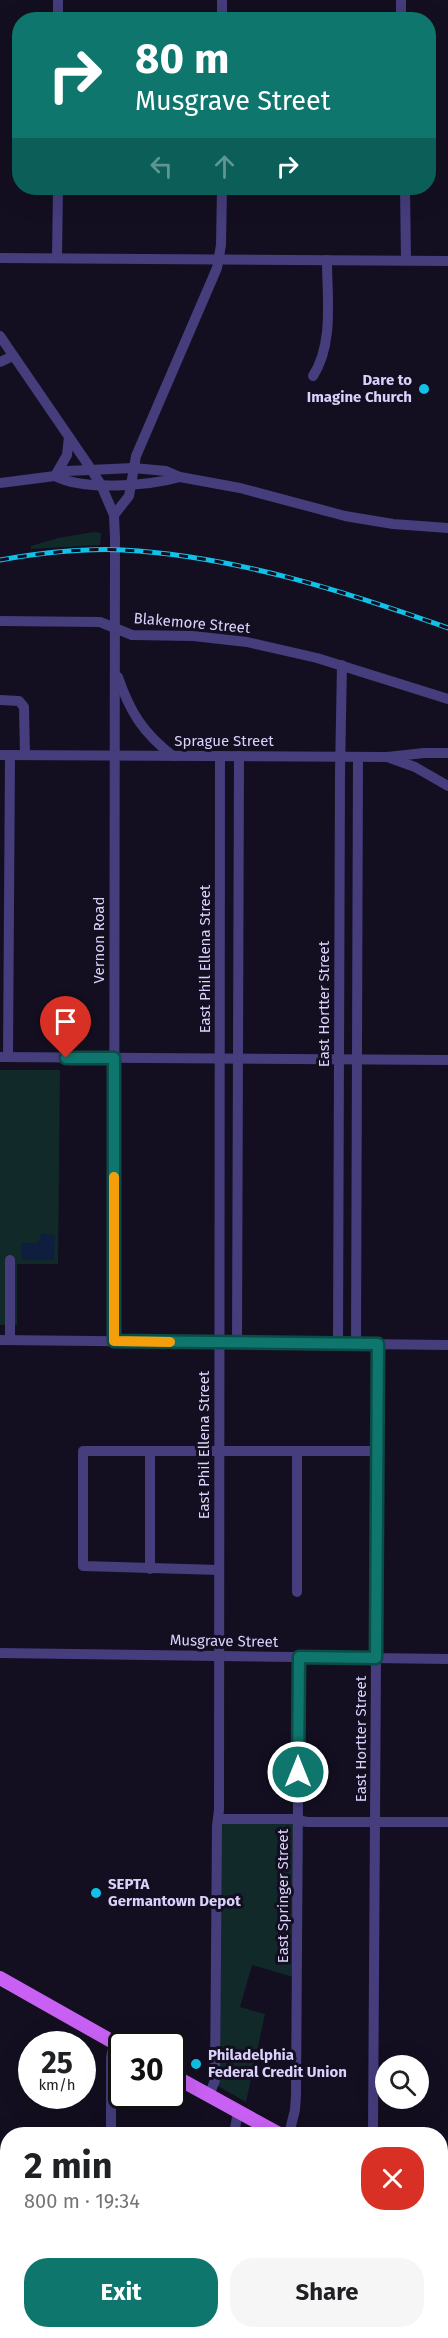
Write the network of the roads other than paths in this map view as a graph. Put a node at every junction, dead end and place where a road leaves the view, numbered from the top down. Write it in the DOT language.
graph roads {
  1 [pos="58,195"];
  2 [pos="222,195"];
  3 [pos="405,195"];
  4 [pos="0,258"];
  5 [pos="57,258"];
  6 [pos="219,260"];
  7 [pos="327,260"];
  8 [pos="406,260"];
  9 [pos="448,261"];
  10 [pos="0,336"];
  11 [pos="13,356"];
  12 [pos="0,362"];
  13 [pos="313,376"];
  14 [pos="69,437"];
  15 [pos="133,468"];
  16 [pos="91,469"];
  17 [pos="55,476"];
  18 [pos="180,477"];
  19 [pos="0,483"];
  20 [pos="132,484"];
  21 [pos="101,485"];
  22 [pos="114,515"];
  23 [pos="448,528"];
  24 [pos="0,621"];
  25 [pos="115,628"];
  26 [pos="342,665"];
  27 [pos="116,670"];
  28 [pos="448,699"];
  29 [pos="0,700"];
  30 [pos="448,753"];
  31 [pos="5,755"];
  32 [pos="25,755"];
  33 [pos="114,756"];
  34 [pos="173,756"];
  35 [pos="220,756"];
  36 [pos="239,756"];
  37 [pos="341,757"];
  38 [pos="358,757"];
  39 [pos="387,757"];
  40 [pos="448,786"];
  41 [pos="4,1057"];
  42 [pos="114,1058"];
  43 [pos="219,1059"];
  44 [pos="238,1059"];
  45 [pos="339,1060"];
  46 [pos="357,1060"];
  47 [pos="448,1060"];
  48 [pos="10,1260"];
  49 [pos="5,1340"];
  50 [pos="114,1341"];
  51 [pos="219,1342"];
  52 [pos="237,1342"];
  53 [pos="338,1344"];
  54 [pos="356,1344"];
  55 [pos="378,1344"];
  56 [pos="448,1345"];
  57 [pos="150,1451"];
  58 [pos="377,1451"];
  59 [pos="218,1452"];
  60 [pos="297,1452"];
  61 [pos="150,1569"];
  62 [pos="219,1570"];
  63 [pos="297,1593"];
  64 [pos="0,1653"];
  65 [pos="219,1656"];
  66 [pos="299,1657"];
  67 [pos="376,1658"];
  68 [pos="448,1659"];
  69 [pos="218,1819"];
  70 [pos="298,1820"];
  71 [pos="375,1822"];
  72 [pos="448,1822"];
  73 [pos="1,1982"];
  74 [pos="108,2040"];
  75 [pos="186,2083"];
  76 [pos="209,2096"];
  77 [pos="111,2109"];
  78 [pos="238,2112"];
  79 [pos="111,2127"];
  80 [pos="235,2127"];
  81 [pos="266,2127"];
  82 [pos="291,2127"];
  83 [pos="373,2127"];
  1 -- 5 [label="street"];
  2 -- 6 [label="street"];
  3 -- 8 [label="street"];
  4 -- 5 [label="street"];
  5 -- 6 [label="street"];
  6 -- 7 [label="street"];
  6 -- 15 [label="street"];
  7 -- 8 [label="street"];
  7 -- 13 [label="street"];
  8 -- 9 [label="street"];
  10 -- 11 [label="street"];
  11 -- 12 [label="street"];
  11 -- 14 [label="street"];
  14 -- 16 [label="street"];
  14 -- 17 [label="street"];
  15 -- 16 [label="street"];
  15 -- 18 [label="street"];
  15 -- 20 [label="street"];
  16 -- 17 [label="street"];
  16 -- 21 [label="street"];
  17 -- 19 [label="street"];
  17 -- 21 [label="street"];
  18 -- 20 [label="street"];
  18 -- 23 [label="street"];
  20 -- 21 [label="street"];
  20 -- 22 [label="street"];
  21 -- 22 [label="street"];
  22 -- 25 [label="street, Vernon Road"];
  24 -- 25 [label="street, Blakemore Street"];
  25 -- 26 [label="street, Blakemore Street"];
  25 -- 27 [label="street, Vernon Road"];
  26 -- 28 [label="street, Blakemore Street"];
  26 -- 37 [label="street, East Hortter Street"];
  27 -- 33 [label="street, Vernon Road"];
  27 -- 34 [label="street"];
  29 -- 32 [label="street"];
  30 -- 39 [label="street, Sprague Street"];
  31 -- 32 [label="street, Sprague Street"];
  31 -- 41 [label="street"];
  32 -- 33 [label="street, Sprague Street"];
  33 -- 34 [label="street, Sprague Street"];
  33 -- 42 [label="street, Vernon Road"];
  34 -- 35 [label="street, Sprague Street"];
  35 -- 36 [label="street, Sprague Street"];
  35 -- 43 [label="street, East Phil Ellena Street"];
  36 -- 37 [label="street, Sprague Street"];
  36 -- 44 [label="street"];
  37 -- 38 [label="street, Sprague Street"];
  37 -- 45 [label="street, East Hortter Street"];
  38 -- 39 [label="street, Sprague Street"];
  38 -- 46 [label="street"];
  39 -- 40 [label="street"];
  41 -- 42 [label="street"];
  42 -- 43 [label="street"];
  42 -- 50 [label="street, Vernon Road"];
  43 -- 44 [label="street"];
  43 -- 51 [label="street, East Phil Ellena Street"];
  44 -- 45 [label="street"];
  44 -- 52 [label="street"];
  45 -- 46 [label="street"];
  45 -- 53 [label="street, East Hortter Street"];
  46 -- 47 [label="street"];
  46 -- 54 [label="street"];
  48 -- 49 [label="street"];
  49 -- 50 [label="street"];
  50 -- 51 [label="street"];
  51 -- 52 [label="street"];
  51 -- 59 [label="street, East Phil Ellena Street"];
  52 -- 53 [label="street"];
  53 -- 54 [label="street"];
  54 -- 55 [label="street"];
  55 -- 56 [label="street"];
  55 -- 58 [label="street, East Hortter Street"];
  57 -- 59 [label="street"];
  57 -- 61 [label="street"];
  57 -- 61 [label="street"];
  58 -- 60 [label="street"];
  58 -- 67 [label="street, East Hortter Street"];
  59 -- 60 [label="street"];
  59 -- 62 [label="street, East Phil Ellena Street"];
  60 -- 63 [label="street"];
  61 -- 62 [label="street"];
  62 -- 65 [label="street, East Phil Ellena Street"];
  64 -- 65 [label="street, Musgrave Street"];
  65 -- 66 [label="street, Musgrave Street"];
  65 -- 69 [label="street, East Phil Ellena Street"];
  66 -- 67 [label="street, Musgrave Street"];
  66 -- 70 [label="street, East Springer Street"];
  67 -- 68 [label="street, Musgrave Street"];
  67 -- 71 [label="street, East Hortter Street"];
  69 -- 70 [label="street"];
  69 -- 76 [label="street, East Phil Ellena Street"];
  70 -- 71 [label="street"];
  70 -- 82 [label="street, East Springer Street"];
  71 -- 72 [label="street"];
  71 -- 83 [label="street, East Hortter Street"];
  73 -- 74 [label="main road"];
  75 -- 76 [label="main road"];
  76 -- 78 [label="main road"];
  77 -- 79 [label="street"];
  78 -- 80 [label="street"];
  78 -- 81 [label="main road"];
}
